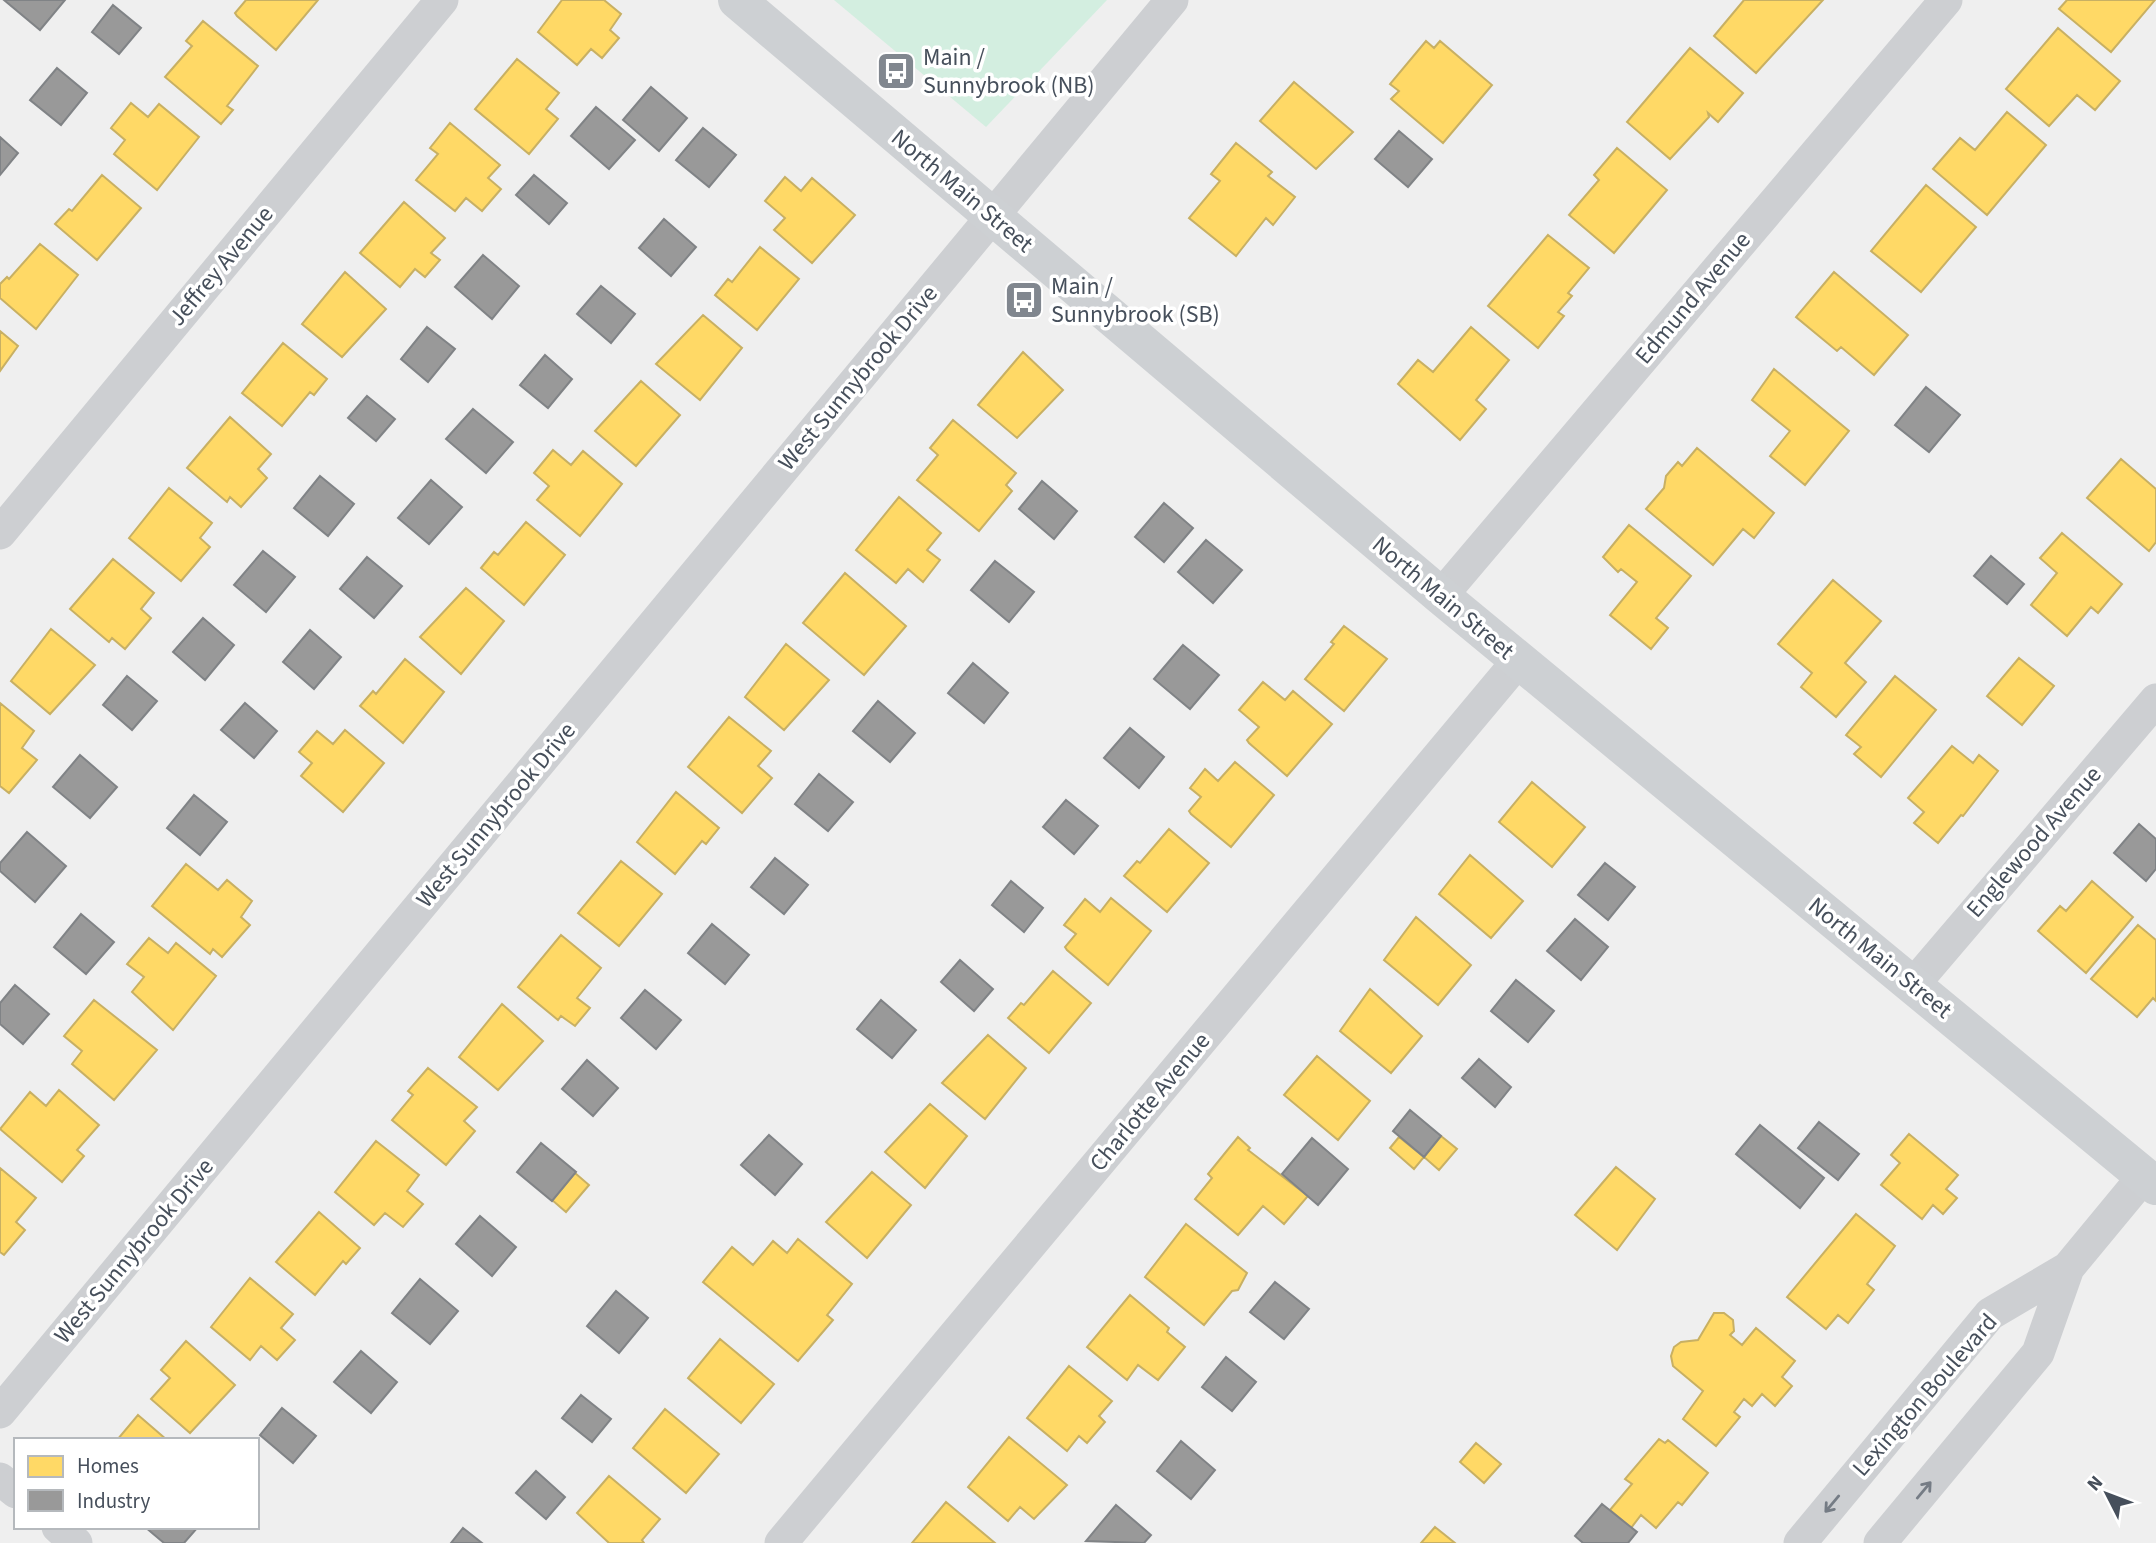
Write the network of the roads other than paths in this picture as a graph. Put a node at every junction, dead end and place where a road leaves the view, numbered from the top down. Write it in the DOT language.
graph roads {
  1 [pos="442,0"];
  2 [pos="737,0"];
  3 [pos="1172,0"];
  4 [pos="1946,0"];
  5 [pos="991,216"];
  6 [pos="0,533"];
  7 [pos="1441,596"];
  8 [pos="1518,661"];
  9 [pos="2156,700"];
  10 [pos="1913,985"];
  11 [pos="2150,1181"];
  12 [pos="2068,1268"];
  13 [pos="0,1412"];
  14 [pos="0,1479"];
  15 [pos="14,1490"];
  16 [pos="60,1529"];
  17 [pos="76,1543"];
  18 [pos="781,1543"];
  19 [pos="1800,1543"];
  20 [pos="1880,1543"];
  1 -- 6 [label="street, Jeffrey Avenue"];
  2 -- 5 [label="main road, North Main Street"];
  3 -- 5 [label="street, West Sunnybrook Drive"];
  4 -- 7 [label="street, Edmund Avenue"];
  5 -- 7 [label="main road, North Main Street"];
  5 -- 13 [label="street, West Sunnybrook Drive"];
  7 -- 8 [label="main road, North Main Street"];
  8 -- 10 [label="main road, North Main Street"];
  8 -- 18 [label="street, Charlotte Avenue"];
  9 -- 10 [label="street, Englewood Avenue"];
  10 -- 11 [label="main road, North Main Street"];
  11 -- 12 [label="street, Lexington Boulevard"];
  12 -- 19 [label="street, Lexington Boulevard, one-way"];
  20 -- 12 [label="street, Lexington Boulevard, one-way"];
  14 -- 15 [label="street"];
  16 -- 17 [label="street"];
}
